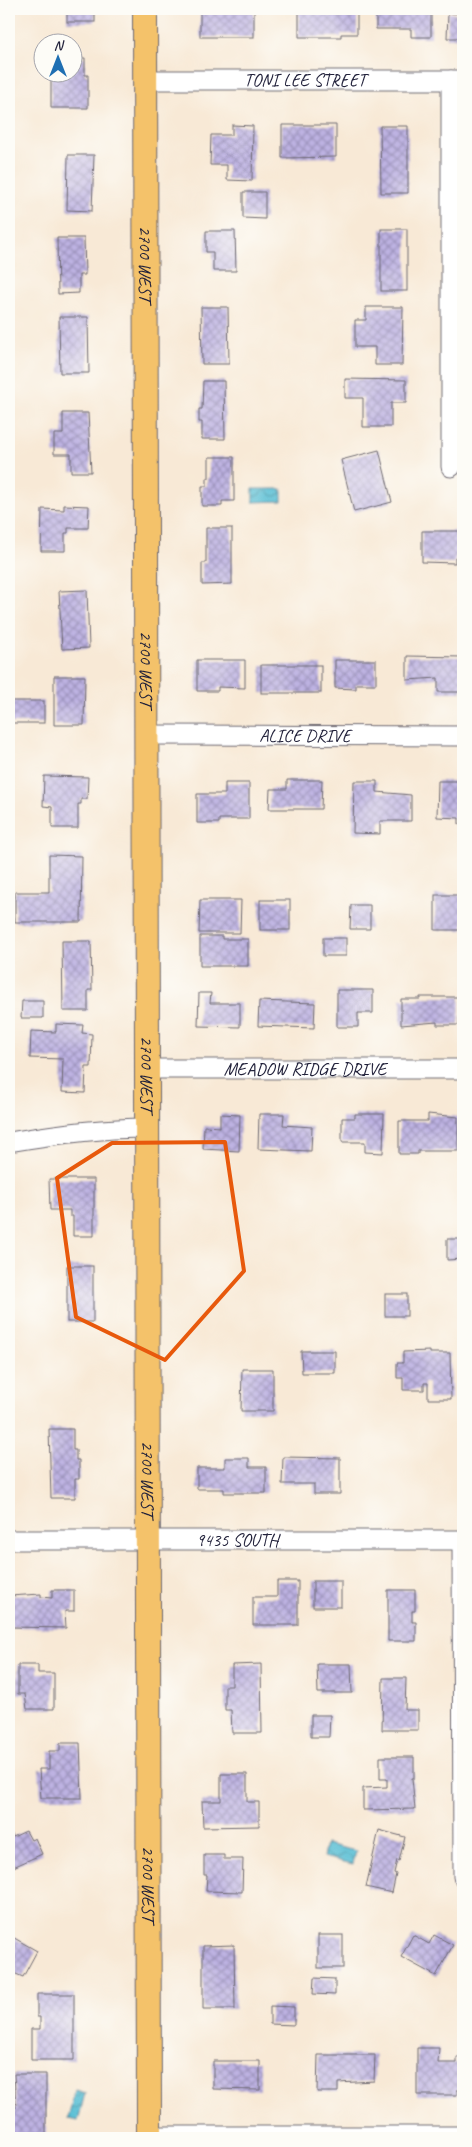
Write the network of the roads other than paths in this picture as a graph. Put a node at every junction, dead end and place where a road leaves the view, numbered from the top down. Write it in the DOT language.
graph roads {
  1 [pos="146,9"];
  2 [pos="146,80"];
  3 [pos="457,80"];
  4 [pos="451,467"];
  5 [pos="146,735"];
  6 [pos="463,736"];
  7 [pos="147,1069"];
  8 [pos="463,1069"];
  9 [pos="148,1128"];
  10 [pos="9,1142"];
  11 [pos="9,1540"];
  12 [pos="463,1540"];
  13 [pos="148,1541"];
  14 [pos="463,1877"];
  15 [pos="463,2136"];
  16 [pos="149,2137"];
  1 -- 2 [label="main road, 2700 WEST"];
  2 -- 3 [label="street, TONI LEE STREET"];
  2 -- 5 [label="main road, 2700 WEST"];
  3 -- 4 [label="street"];
  5 -- 6 [label="street, ALICE DRIVE"];
  5 -- 7 [label="main road, 2700 WEST"];
  7 -- 8 [label="street, MEADOW RIDGE DRIVE"];
  7 -- 9 [label="main road, 2700 WEST"];
  9 -- 10 [label="street"];
  9 -- 13 [label="main road, 2700 WEST"];
  11 -- 13 [label="street, 9435 SOUTH"];
  12 -- 13 [label="street, 9435 SOUTH"];
  12 -- 14 [label="street"];
  13 -- 16 [label="main road, 2700 WEST"];
  15 -- 16 [label="street"];
}
